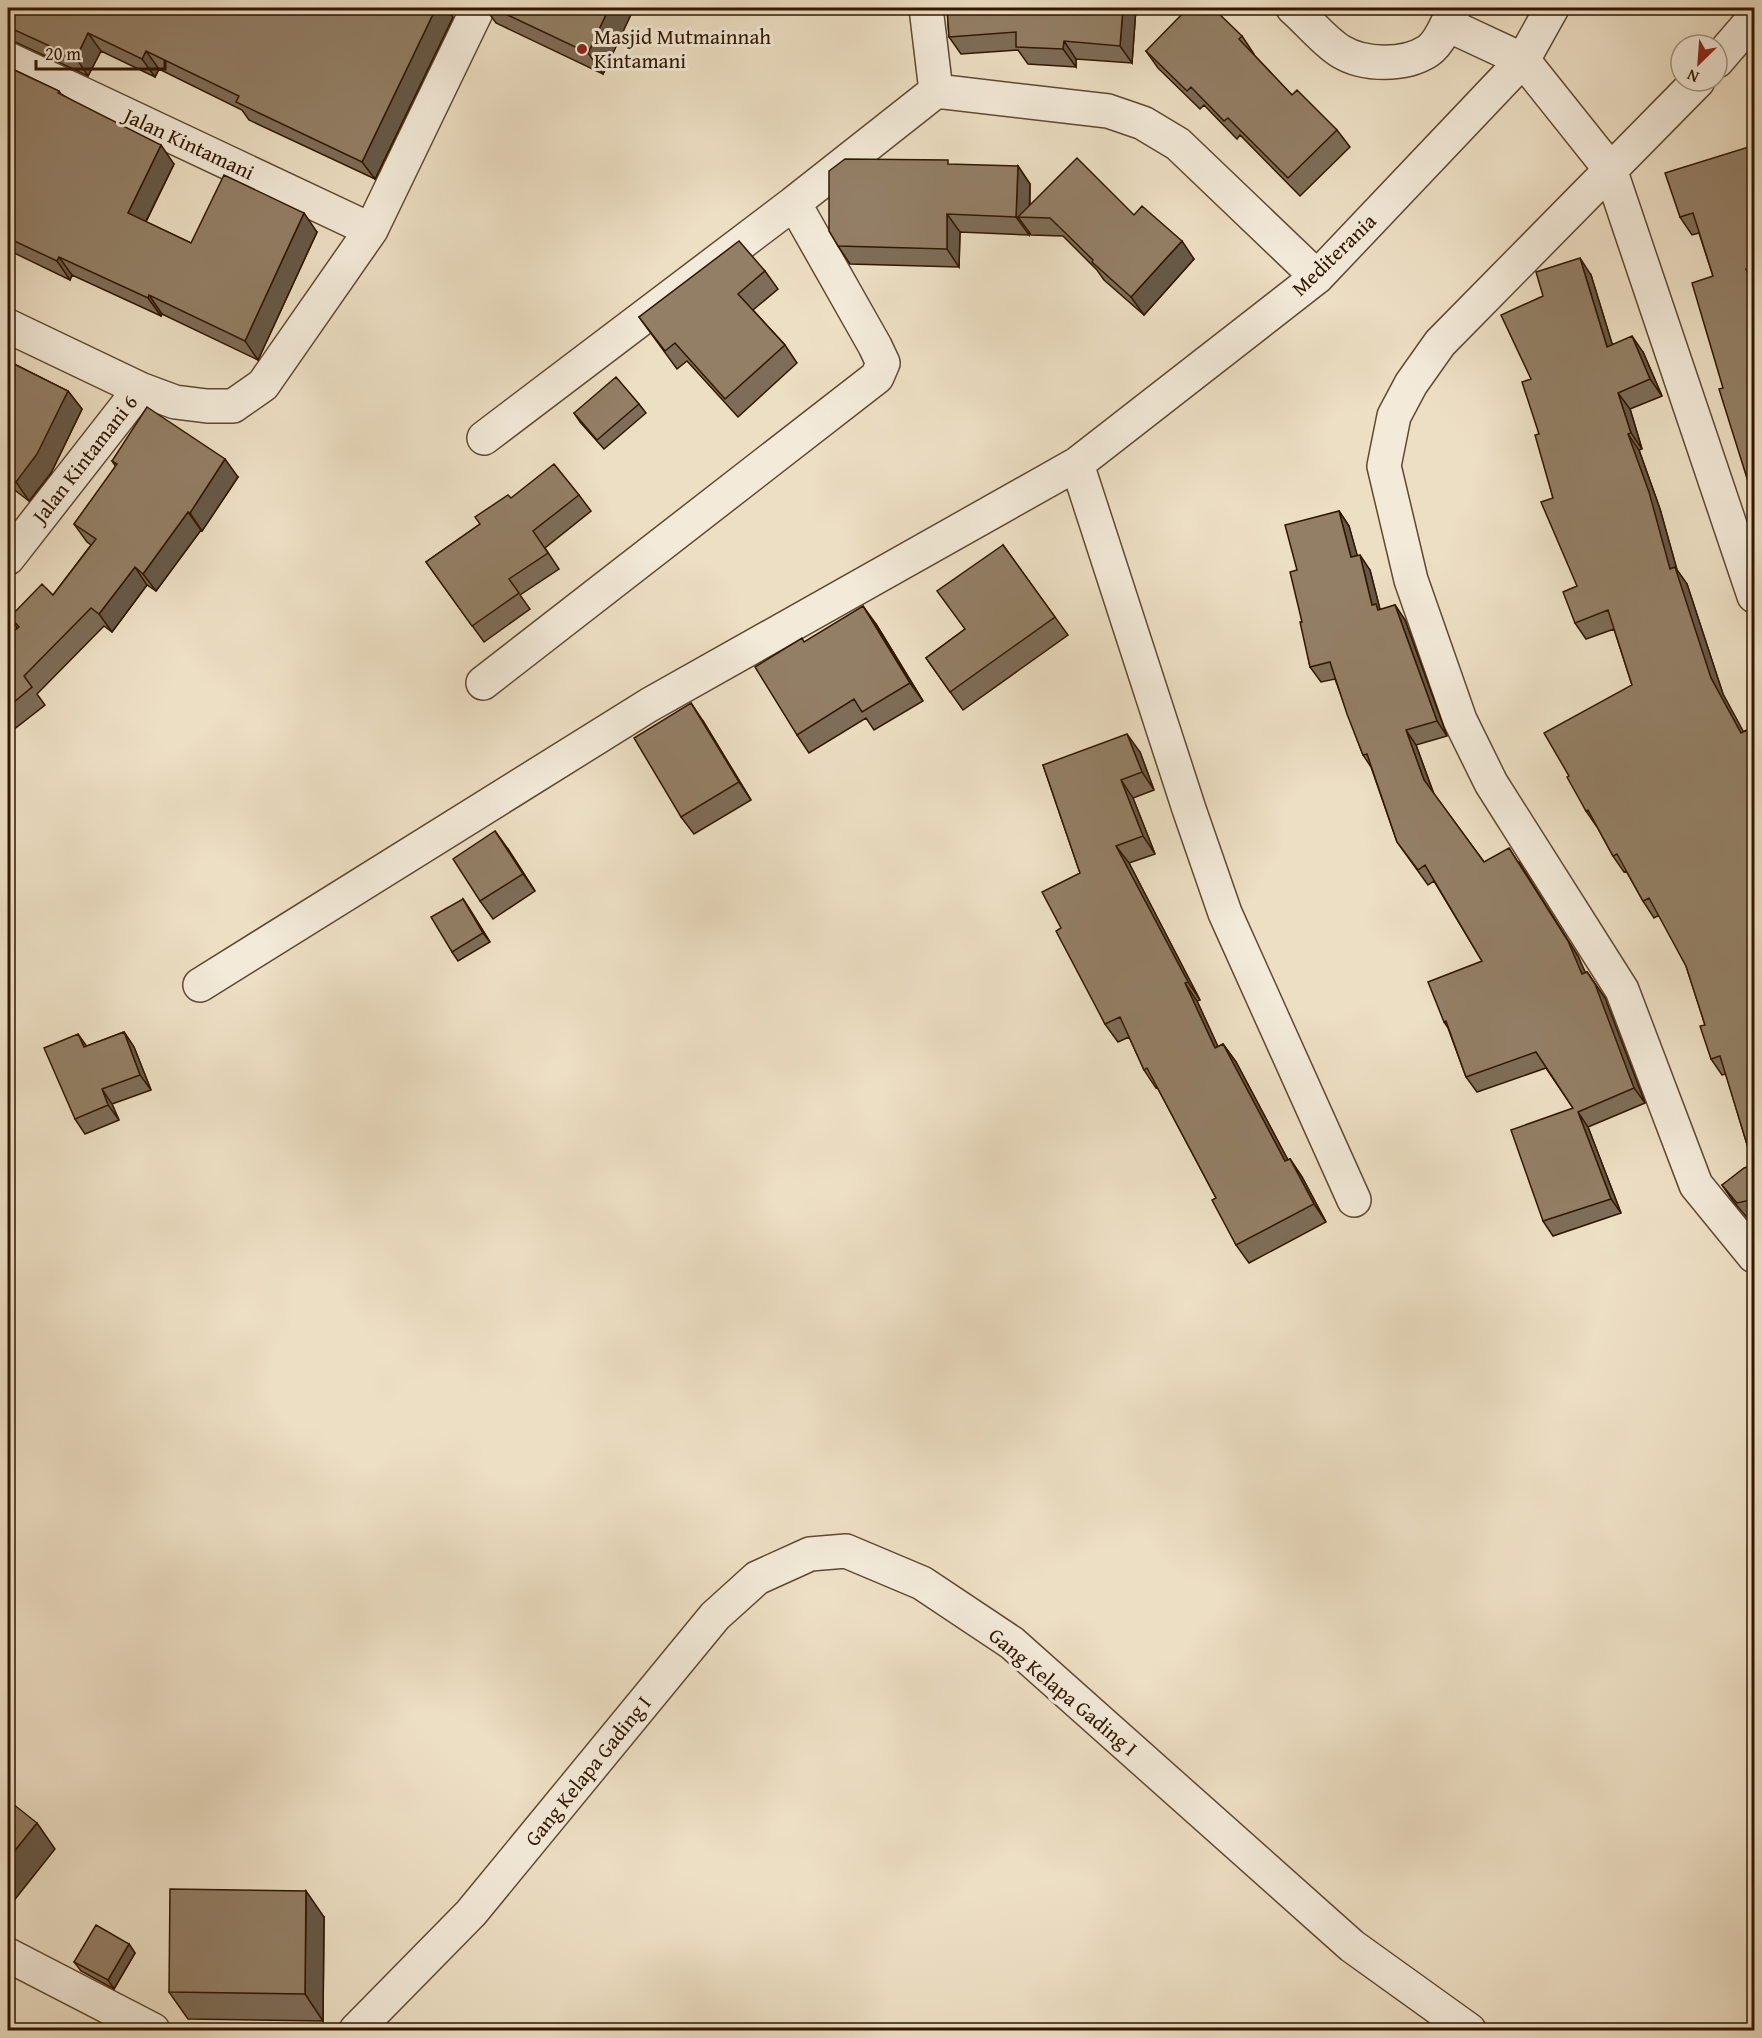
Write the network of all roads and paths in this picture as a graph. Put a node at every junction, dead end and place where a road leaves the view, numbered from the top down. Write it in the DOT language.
graph roads {
  1 [pos="926,8"];
  2 [pos="1293,8"];
  3 [pos="1552,8"];
  4 [pos="468,11"];
  5 [pos="1451,16"];
  6 [pos="1755,18"];
  7 [pos="1729,47"];
  8 [pos="8,59"];
  9 [pos="1523,60"];
  10 [pos="936,91"];
  11 [pos="1686,93"];
  12 [pos="1610,169"];
  13 [pos="794,204"];
  14 [pos="370,230"];
  15 [pos="1317,277"];
  16 [pos="8,326"];
  17 [pos="140,389"];
  18 [pos="484,438"];
  19 [pos="1077,464"];
  20 [pos="8,558"];
  21 [pos="1755,596"];
  22 [pos="483,683"];
  23 [pos="200,986"];
  24 [pos="1354,1200"];
  25 [pos="1755,1256"];
  26 [pos="8,1955"];
  27 [pos="153,2031"];
  28 [pos="356,2031"];
  29 [pos="1469,2031"];
  1 -- 10 [label="street"];
  2 -- 5 [label="street"];
  3 -- 9 [label="street, Mediterania"];
  4 -- 14 [label="street"];
  5 -- 9 [label="street"];
  6 -- 7 [label="street"];
  8 -- 14 [label="street, Jalan Kintamani"];
  9 -- 12 [label="street"];
  9 -- 15 [label="street, Mediterania"];
  10 -- 13 [label="street"];
  10 -- 15 [label="street"];
  11 -- 12 [label="street"];
  12 -- 21 [label="street"];
  12 -- 25 [label="street"];
  13 -- 18 [label="street"];
  13 -- 22 [label="street"];
  14 -- 17 [label="street"];
  15 -- 19 [label="street, Mediterania"];
  16 -- 17 [label="street"];
  17 -- 20 [label="street, Jalan Kintamani 6"];
  19 -- 23 [label="street, Mediterania"];
  19 -- 24 [label="street"];
  26 -- 27 [label="street"];
  28 -- 29 [label="street, Gang Kelapa Gading I"];
}
